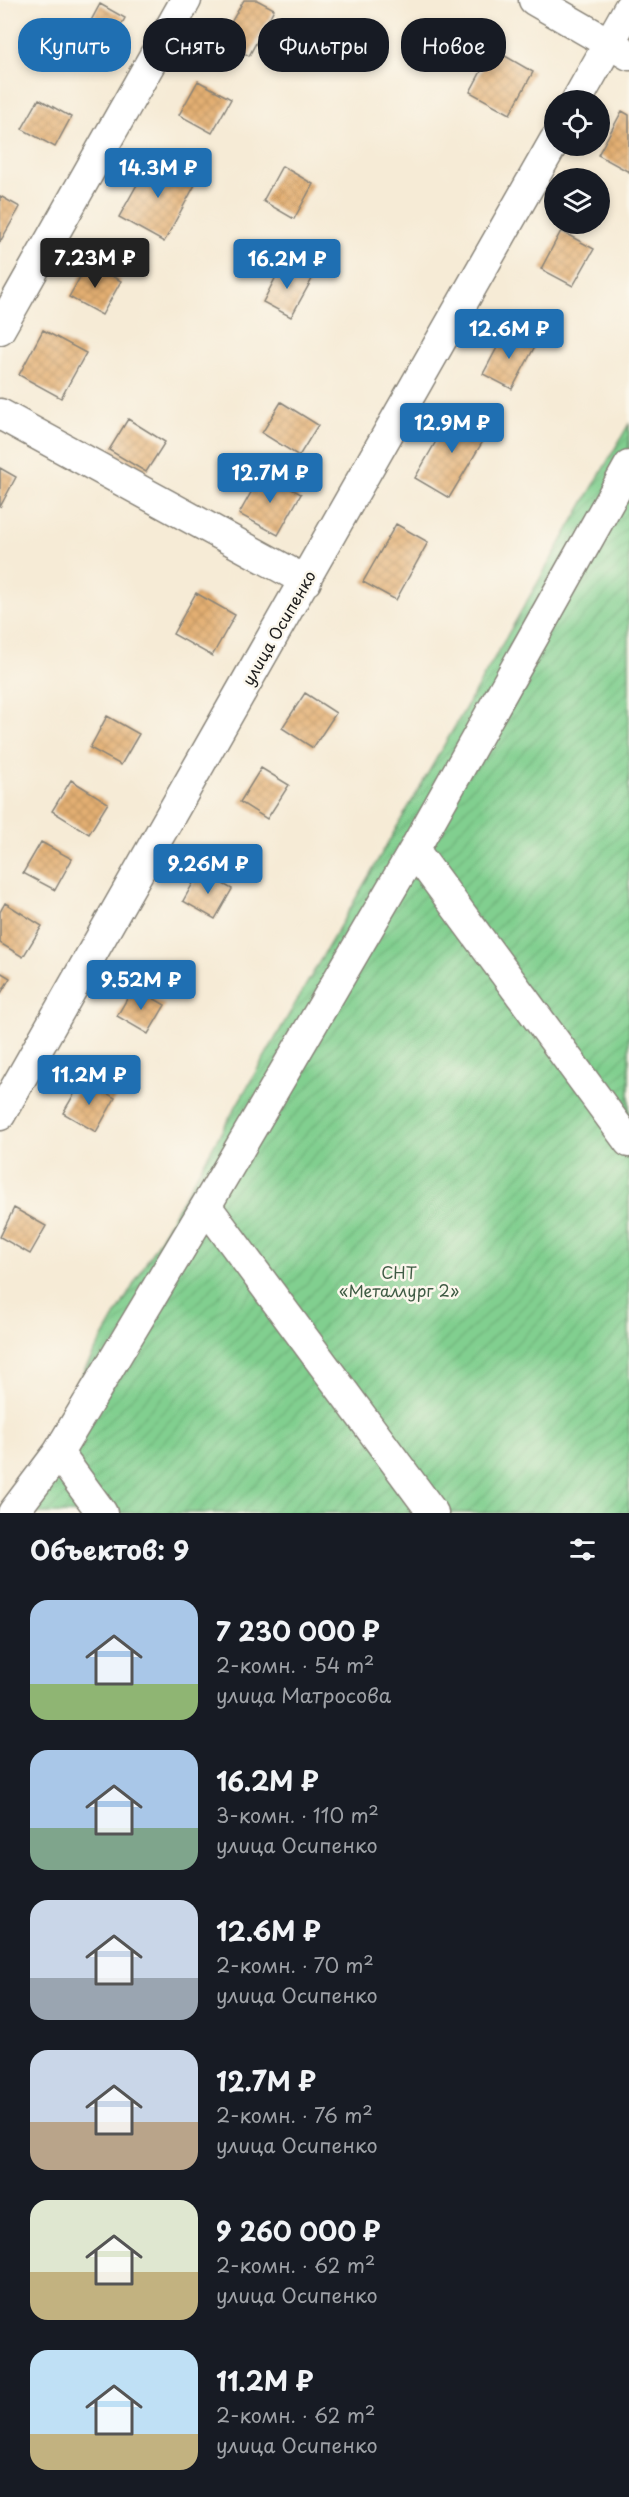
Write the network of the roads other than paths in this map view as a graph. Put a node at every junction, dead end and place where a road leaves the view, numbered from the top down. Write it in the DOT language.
graph roads {
  1 [pos="186,0"];
  2 [pos="534,0"];
  3 [pos="629,8"];
  4 [pos="619,50"];
  5 [pos="585,90"];
  6 [pos="546,156"];
  7 [pos="0,329"];
  8 [pos="0,414"];
  9 [pos="628,472"];
  10 [pos="306,581"];
  11 [pos="414,850"];
  12 [pos="0,1116"];
  13 [pos="629,1142"];
  14 [pos="206,1206"];
  15 [pos="58,1453"];
  16 [pos="8,1509"];
  17 [pos="102,1513"];
  18 [pos="433,1513"];
  1 -- 7 [label="street"];
  2 -- 4 [label="street"];
  3 -- 4 [label="street"];
  4 -- 5 [label="street"];
  6 -- 10 [label="street, улица Осипенко"];
  8 -- 10 [label="street"];
  9 -- 11 [label="street"];
  10 -- 12 [label="street, улица Осипенко"];
  11 -- 13 [label="street"];
  11 -- 14 [label="street"];
  14 -- 15 [label="street"];
  14 -- 18 [label="street"];
  15 -- 16 [label="street"];
  15 -- 17 [label="street"];
}
